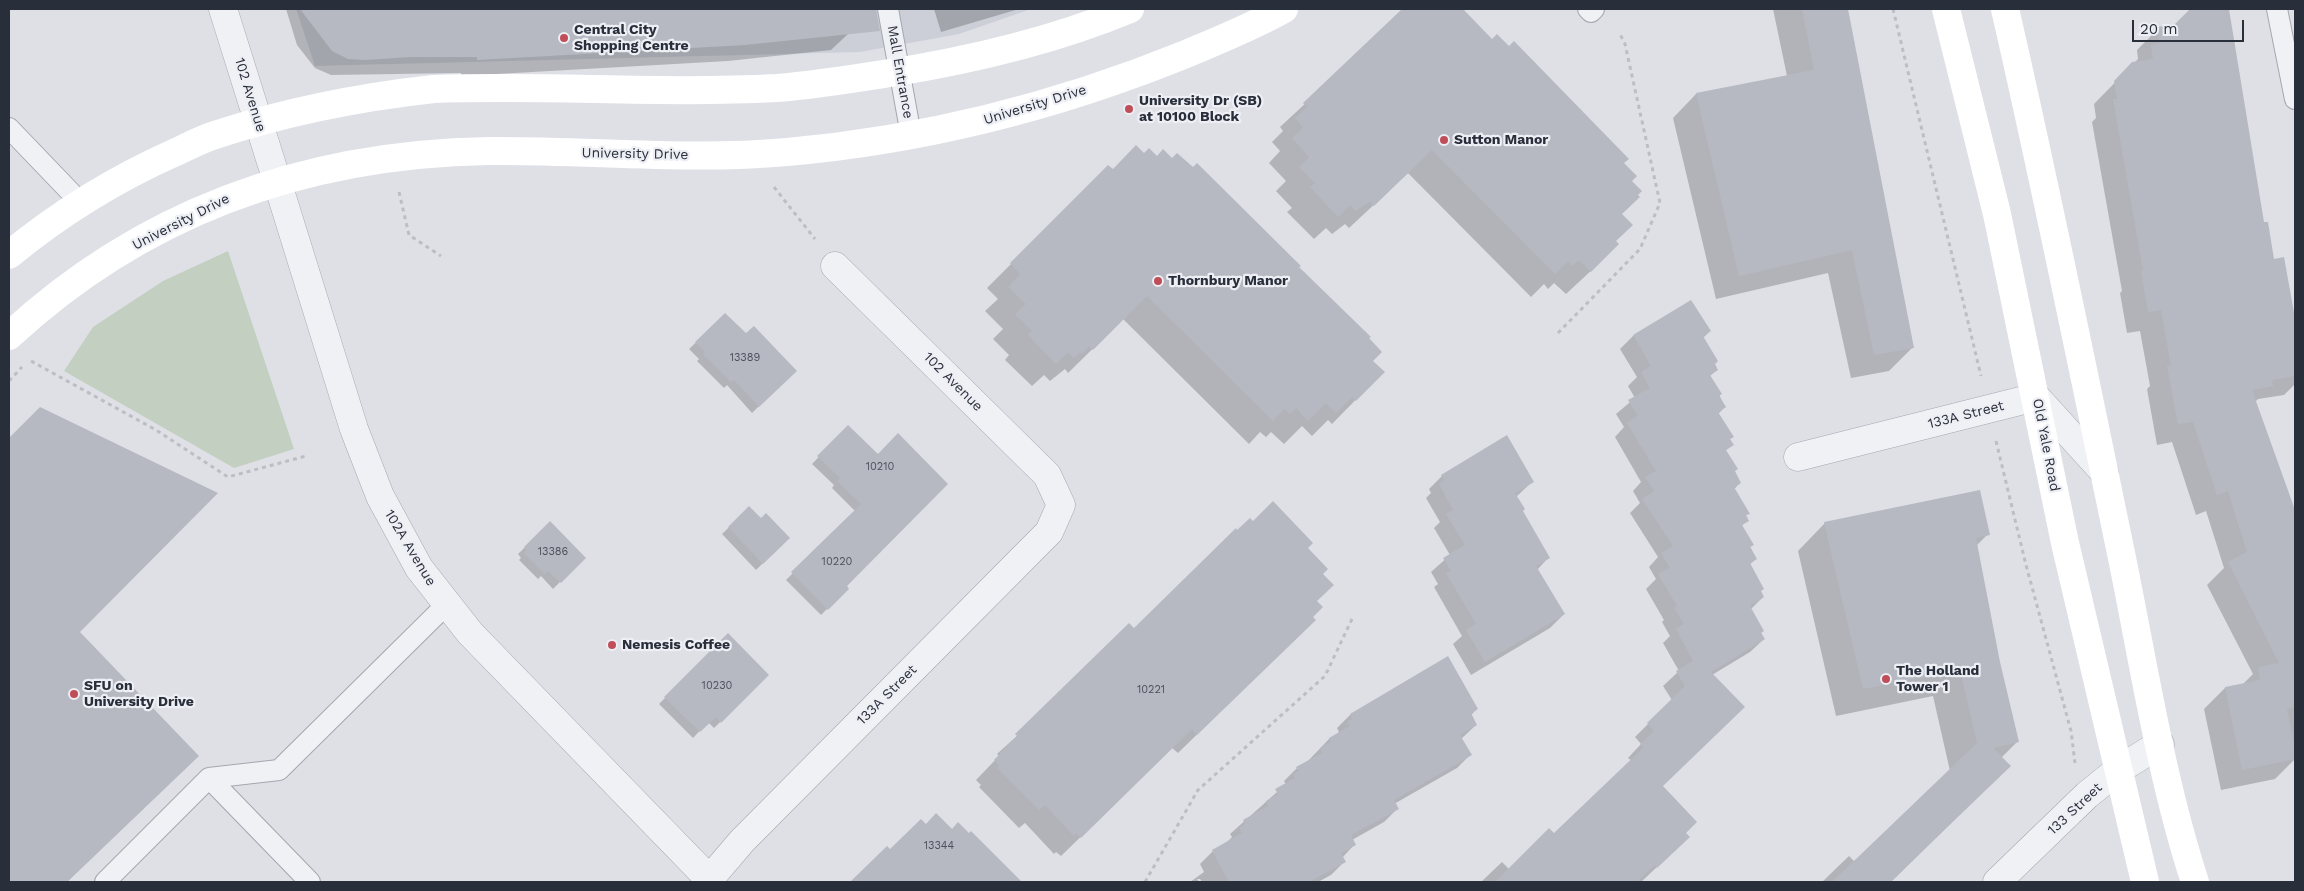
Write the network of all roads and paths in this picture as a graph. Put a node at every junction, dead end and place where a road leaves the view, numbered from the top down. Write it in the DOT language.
graph roads {
  1 [pos="223,9"];
  2 [pos="888,9"];
  3 [pos="1130,9"];
  4 [pos="1284,9"];
  5 [pos="1588,9"];
  6 [pos="1594,9"];
  7 [pos="1946,9"];
  8 [pos="2005,9"];
  9 [pos="2277,9"];
  10 [pos="1618,32"];
  11 [pos="899,72"];
  12 [pos="2295,99"];
  13 [pos="259,124"];
  14 [pos="9,128"];
  15 [pos="911,135"];
  16 [pos="277,181"];
  17 [pos="397,184"];
  18 [pos="773,185"];
  19 [pos="80,202"];
  20 [pos="9,255"];
  21 [pos="441,256"];
  22 [pos="835,266"];
  23 [pos="11,329"];
  24 [pos="1558,332"];
  25 [pos="28,360"];
  26 [pos="2036,397"];
  27 [pos="306,456"];
  28 [pos="1798,457"];
  29 [pos="2104,472"];
  30 [pos="1061,505"];
  31 [pos="446,605"];
  32 [pos="1352,619"];
  33 [pos="2160,744"];
  34 [pos="2118,770"];
  35 [pos="210,778"];
  36 [pos="709,881"];
  37 [pos="104,882"];
  38 [pos="310,882"];
  39 [pos="1146,882"];
  40 [pos="1997,882"];
  41 [pos="2145,882"];
  42 [pos="2195,882"];
  1 -- 13 [label="street, 102 Avenue"];
  2 -- 11 [label="lane, Mall Entrance"];
  3 -- 11 [label="main road"];
  4 -- 15 [label="main road, University Drive"];
  5 -- 6 [label="lane"];
  7 -- 26 [label="main road, Old Yale Road"];
  8 -- 29 [label="main road"];
  9 -- 12 [label="lane"];
  10 -- 24 [label="path"];
  11 -- 13 [label="main road"];
  11 -- 15 [label="lane, Mall Entrance"];
  13 -- 16 [label="street, 102 Avenue"];
  13 -- 19 [label="main road"];
  14 -- 19 [label="lane"];
  15 -- 16 [label="main road, University Drive"];
  16 -- 23 [label="main road, University Drive"];
  16 -- 31 [label="street, 102A Avenue"];
  17 -- 21 [label="path"];
  18 -- 22 [label="path"];
  19 -- 20 [label="main road"];
  22 -- 30 [label="street, 102 Avenue"];
  25 -- 27 [label="path"];
  26 -- 28 [label="street, 133A Street"];
  26 -- 29 [label="street"];
  26 -- 34 [label="main road, Old Yale Road"];
  29 -- 33 [label="main road"];
  30 -- 36 [label="street, 133A Street"];
  31 -- 35 [label="lane"];
  31 -- 36 [label="street, 102A Avenue"];
  32 -- 39 [label="path"];
  33 -- 34 [label="street, 133 Street"];
  33 -- 42 [label="main road"];
  34 -- 40 [label="street, 133 Street"];
  34 -- 41 [label="main road, Old Yale Road"];
  35 -- 37 [label="lane"];
  35 -- 38 [label="lane"];
}
